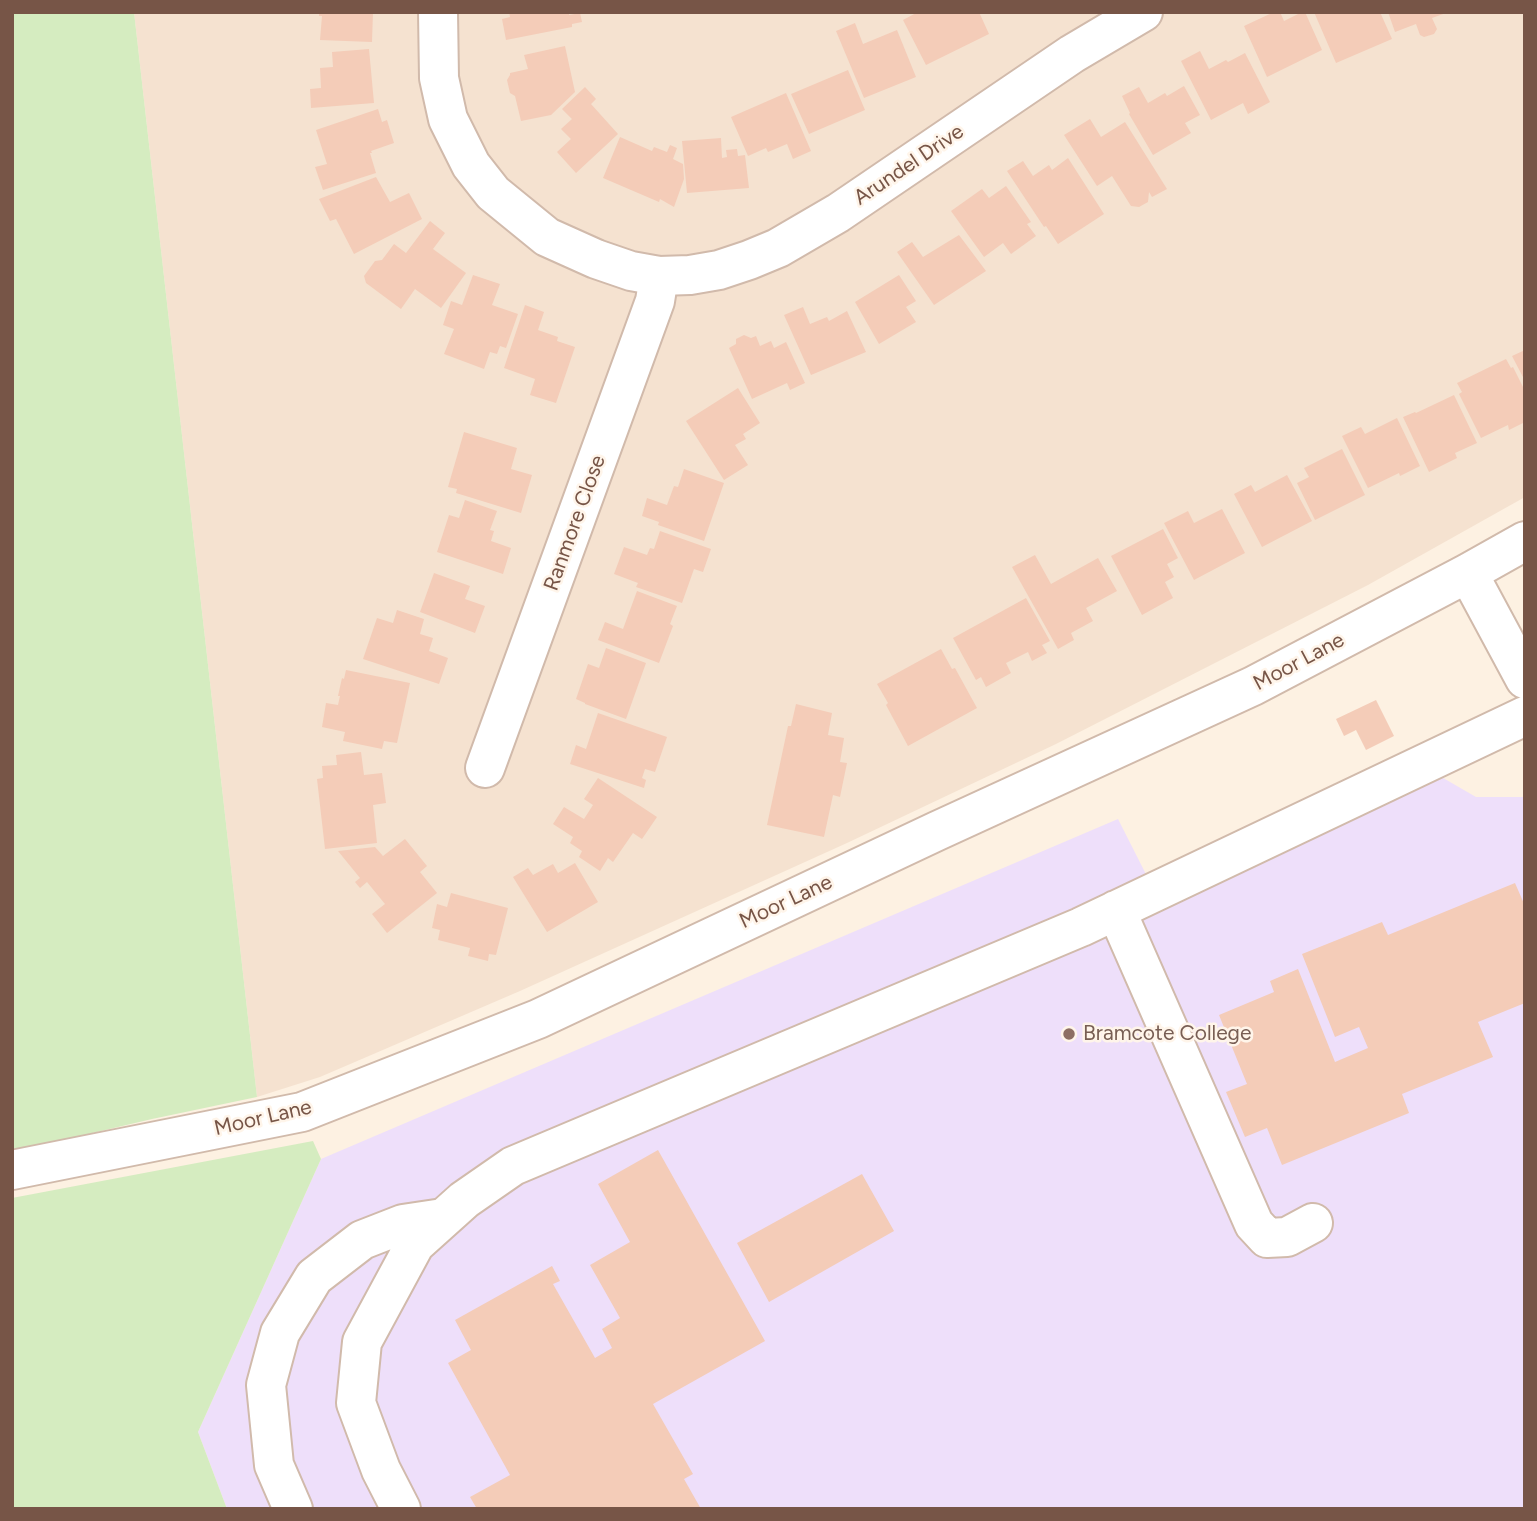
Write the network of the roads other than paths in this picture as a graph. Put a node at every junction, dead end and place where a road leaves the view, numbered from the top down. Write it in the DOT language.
graph roads {
  1 [pos="438,12"];
  2 [pos="1143,12"];
  3 [pos="659,276"];
  4 [pos="1525,541"];
  5 [pos="1468,573"];
  6 [pos="1525,679"];
  7 [pos="1525,716"];
  8 [pos="485,768"];
  9 [pos="1116,911"];
  10 [pos="12,1170"];
  11 [pos="445,1217"];
  12 [pos="1313,1223"];
  13 [pos="293,1509"];
  14 [pos="401,1509"];
  1 -- 3 [label="street, Arundel Drive"];
  2 -- 3 [label="street, Arundel Drive"];
  3 -- 8 [label="street, Ranmore Close"];
  4 -- 5 [label="street, Moor Lane"];
  5 -- 6 [label="street"];
  5 -- 10 [label="street, Moor Lane"];
  7 -- 9 [label="street"];
  9 -- 11 [label="street"];
  9 -- 12 [label="street"];
  11 -- 13 [label="street"];
  11 -- 14 [label="street"];
}
